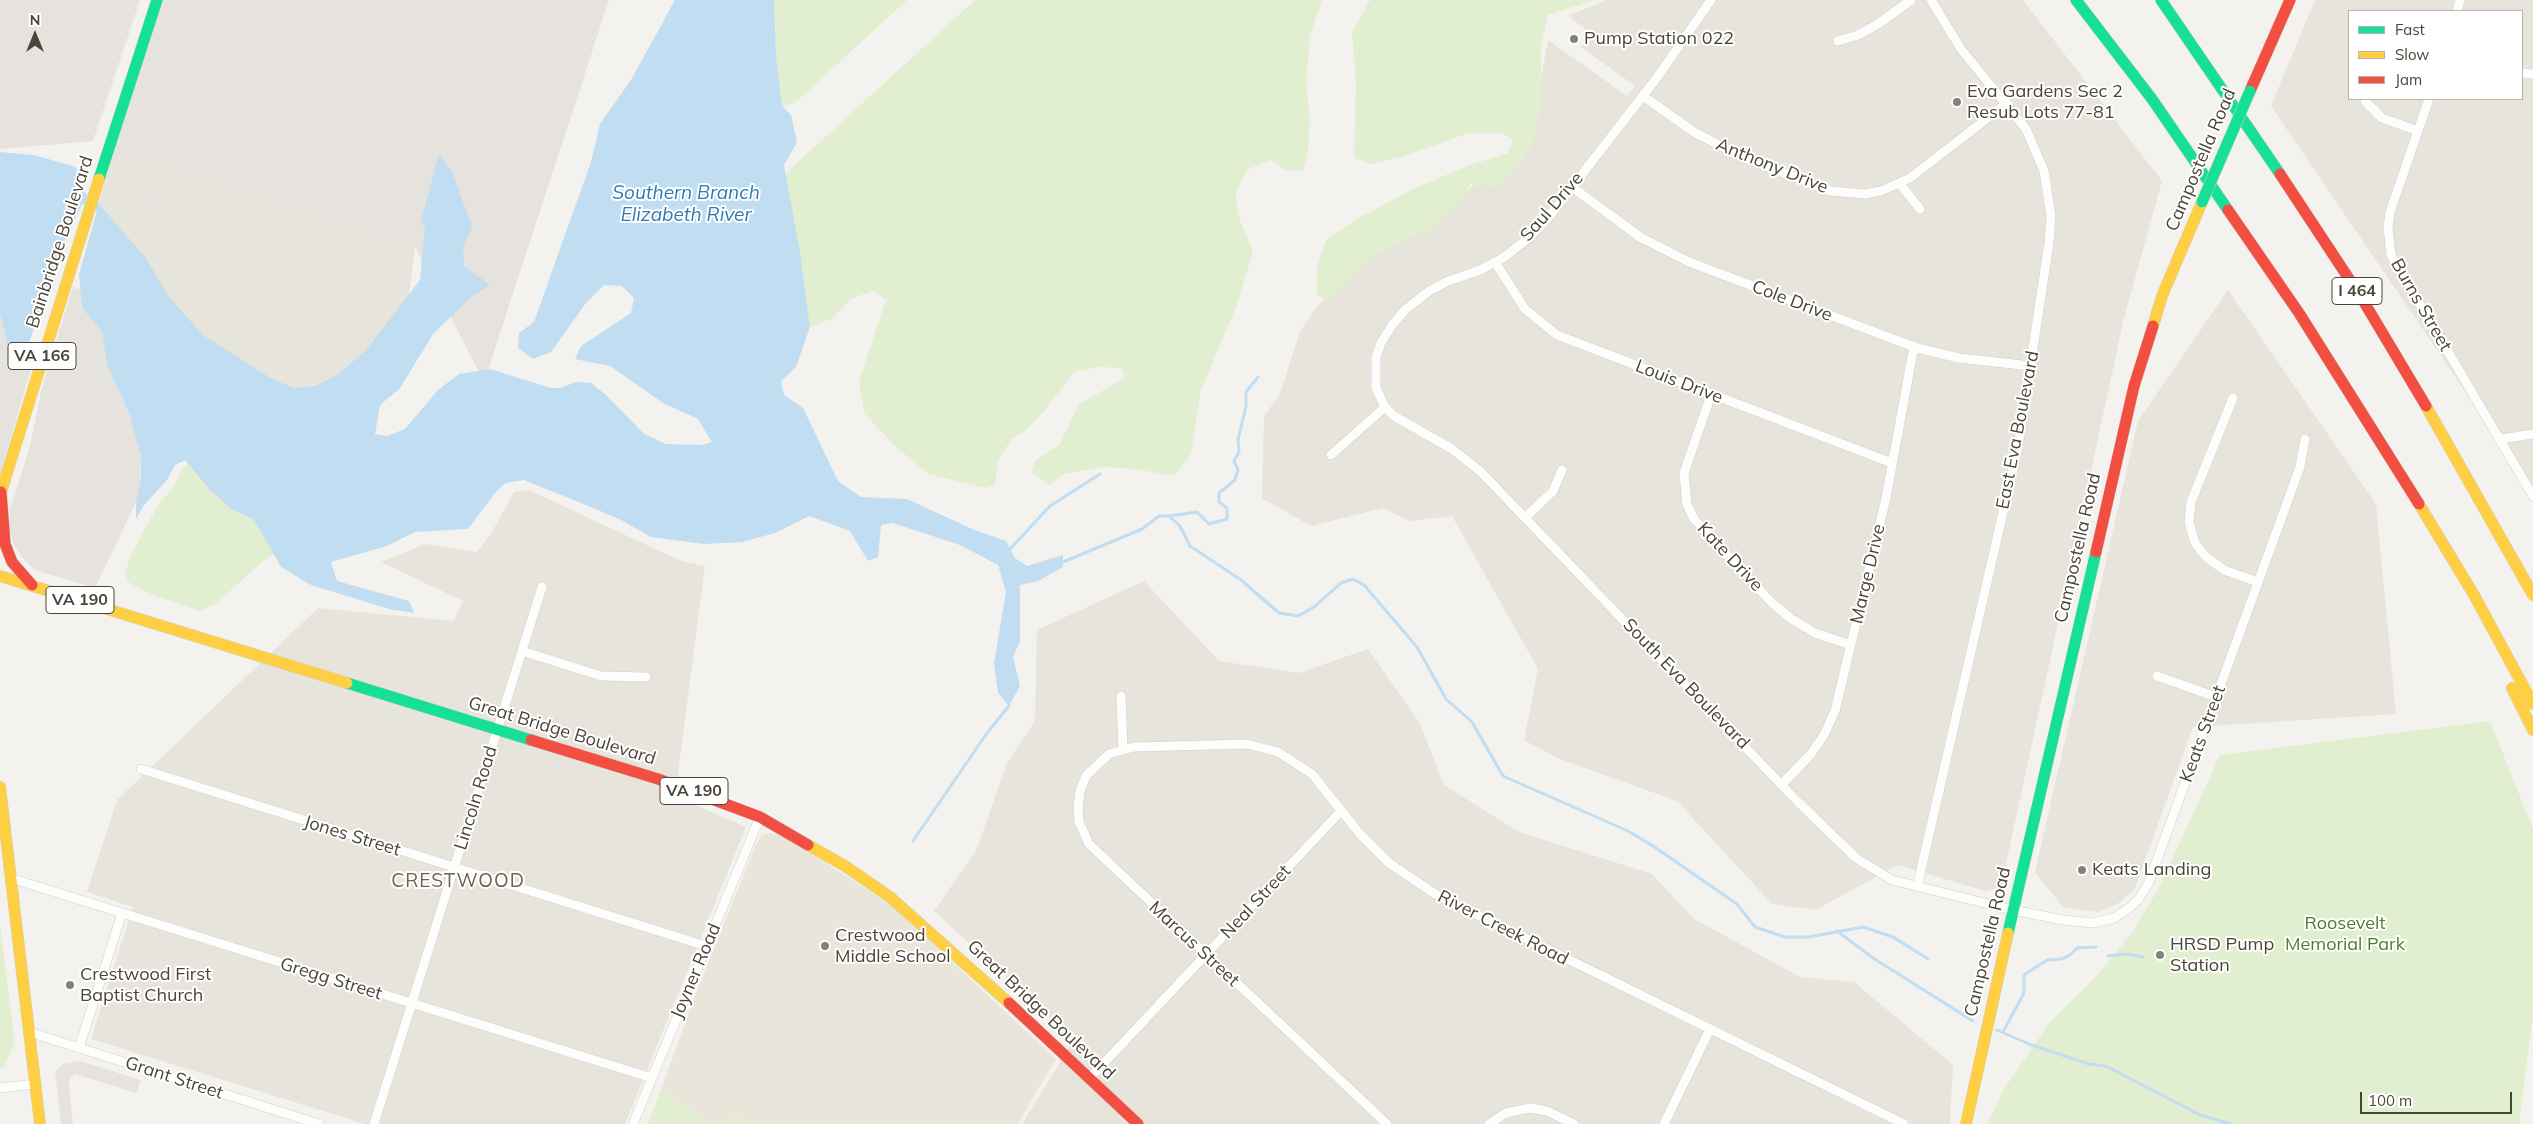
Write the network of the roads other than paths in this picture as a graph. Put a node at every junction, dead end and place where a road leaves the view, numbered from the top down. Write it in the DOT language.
graph roads {
  1 [pos="157,0"];
  2 [pos="1711,0"];
  3 [pos="1911,0"];
  4 [pos="1931,0"];
  5 [pos="2076,0"];
  6 [pos="2161,0"];
  7 [pos="2290,0"];
  8 [pos="1838,41"];
  9 [pos="1643,96"];
  10 [pos="2428,100"];
  11 [pos="2365,101"];
  12 [pos="2007,103"];
  13 [pos="2418,131"];
  14 [pos="1900,184"];
  15 [pos="1572,187"];
  16 [pos="1920,209"];
  17 [pos="1495,262"];
  18 [pos="1914,346"];
  19 [pos="2031,366"];
  20 [pos="1711,395"];
  21 [pos="2233,398"];
  22 [pos="1385,407"];
  23 [pos="2533,434"];
  24 [pos="2305,439"];
  25 [pos="2501,439"];
  26 [pos="1331,455"];
  27 [pos="1892,463"];
  28 [pos="1562,470"];
  29 [pos="0,493"];
  30 [pos="2533,496"];
  31 [pos="1526,518"];
  32 [pos="2446,553"];
  33 [pos="0,576"];
  34 [pos="2258,582"];
  35 [pos="33,586"];
  36 [pos="542,587"];
  37 [pos="2533,595"];
  38 [pos="1851,645"];
  39 [pos="522,651"];
  40 [pos="2157,676"];
  41 [pos="646,677"];
  42 [pos="1121,696"];
  43 [pos="2216,697"];
  44 [pos="2533,704"];
  45 [pos="497,730"];
  46 [pos="2533,730"];
  47 [pos="1123,749"];
  48 [pos="141,770"];
  49 [pos="1782,784"];
  50 [pos="0,787"];
  51 [pos="1340,811"];
  52 [pos="760,818"];
  53 [pos="454,868"];
  54 [pos="10,878"];
  55 [pos="1918,887"];
  56 [pos="2013,910"];
  57 [pos="122,913"];
  58 [pos="706,946"];
  59 [pos="1206,955"];
  60 [pos="412,1004"];
  61 [pos="1710,1029"];
  62 [pos="29,1032"];
  63 [pos="79,1048"];
  64 [pos="652,1078"];
  65 [pos="1090,1079"];
  66 [pos="35,1084"];
  67 [pos="0,1088"];
  68 [pos="40,1124"];
  69 [pos="319,1124"];
  70 [pos="374,1124"];
  71 [pos="633,1124"];
  72 [pos="1138,1124"];
  73 [pos="1386,1124"];
  74 [pos="1489,1124"];
  75 [pos="1574,1124"];
  76 [pos="1664,1124"];
  77 [pos="1904,1124"];
  78 [pos="1966,1124"];
  1 -- 29 [label="main road, Bainbridge Boulevard / VA 166"];
  2 -- 9 [label="street, Saul Drive"];
  3 -- 8 [label="street"];
  4 -- 12 [label="street, East Eva Boulevard"];
  5 -- 32 [label="main road"];
  6 -- 37 [label="main road, I 464"];
  7 -- 56 [label="main road, Campostella Road, bridge"];
  9 -- 14 [label="street, Anthony Drive"];
  9 -- 15 [label="street, Saul Drive"];
  10 -- 13 [label="street, Burns Street"];
  11 -- 13 [label="street"];
  12 -- 14 [label="street, Anthony Drive"];
  12 -- 19 [label="street, East Eva Boulevard"];
  13 -- 25 [label="street, Burns Street"];
  14 -- 16 [label="street"];
  15 -- 17 [label="street, Saul Drive"];
  15 -- 18 [label="street, Cole Drive"];
  17 -- 20 [label="street, Louis Drive"];
  17 -- 22 [label="street, Saul Drive"];
  18 -- 19 [label="street, Cole Drive"];
  18 -- 27 [label="street, Marge Drive"];
  19 -- 55 [label="street, East Eva Boulevard"];
  20 -- 27 [label="street, Louis Drive"];
  20 -- 38 [label="street, Kate Drive"];
  21 -- 34 [label="street"];
  22 -- 26 [label="street"];
  22 -- 31 [label="street, South Eva Boulevard"];
  23 -- 25 [label="street"];
  24 -- 34 [label="street, Keats Street"];
  25 -- 30 [label="street, Burns Street"];
  27 -- 38 [label="street, Marge Drive"];
  28 -- 31 [label="street"];
  29 -- 35 [label="main road"];
  31 -- 49 [label="street, South Eva Boulevard"];
  32 -- 44 [label="main road"];
  32 -- 46 [label="main road"];
  33 -- 35 [label="main road, Great Bridge Boulevard / VA 190"];
  34 -- 43 [label="street, Keats Street"];
  35 -- 45 [label="main road, Great Bridge Boulevard / VA 190"];
  36 -- 39 [label="street, Lincoln Road"];
  38 -- 49 [label="street, Marge Drive"];
  39 -- 41 [label="street"];
  39 -- 45 [label="street, Lincoln Road"];
  40 -- 43 [label="street"];
  42 -- 47 [label="street"];
  43 -- 56 [label="street, Keats Street"];
  45 -- 52 [label="main road, Great Bridge Boulevard / VA 190"];
  45 -- 53 [label="street, Lincoln Road"];
  47 -- 51 [label="street, River Creek Road"];
  47 -- 59 [label="street, Marcus Street"];
  48 -- 53 [label="street, Jones Street"];
  49 -- 55 [label="street, South Eva Boulevard"];
  50 -- 54 [label="main road"];
  51 -- 59 [label="street, Neal Street"];
  51 -- 61 [label="street, River Creek Road"];
  52 -- 58 [label="street, Joyner Road"];
  52 -- 65 [label="main road, Great Bridge Boulevard / VA 190"];
  53 -- 58 [label="street, Jones Street"];
  53 -- 60 [label="street, Lincoln Road"];
  54 -- 57 [label="street, Gregg Street"];
  54 -- 62 [label="main road"];
  55 -- 56 [label="street, South Eva Boulevard"];
  56 -- 78 [label="main road, Campostella Road"];
  57 -- 60 [label="street, Gregg Street"];
  57 -- 63 [label="street"];
  58 -- 64 [label="street, Joyner Road"];
  59 -- 65 [label="street, Neal Street"];
  59 -- 73 [label="street, Marcus Street"];
  60 -- 64 [label="street, Gregg Street"];
  60 -- 70 [label="street, Lincoln Road"];
  61 -- 76 [label="street"];
  61 -- 77 [label="street, River Creek Road"];
  62 -- 63 [label="street, Grant Street"];
  62 -- 66 [label="main road"];
  63 -- 69 [label="street, Grant Street"];
  64 -- 71 [label="street, Joyner Road"];
  65 -- 72 [label="main road, Great Bridge Boulevard / VA 190"];
  66 -- 67 [label="street"];
  66 -- 68 [label="main road"];
  74 -- 75 [label="street"];
}
